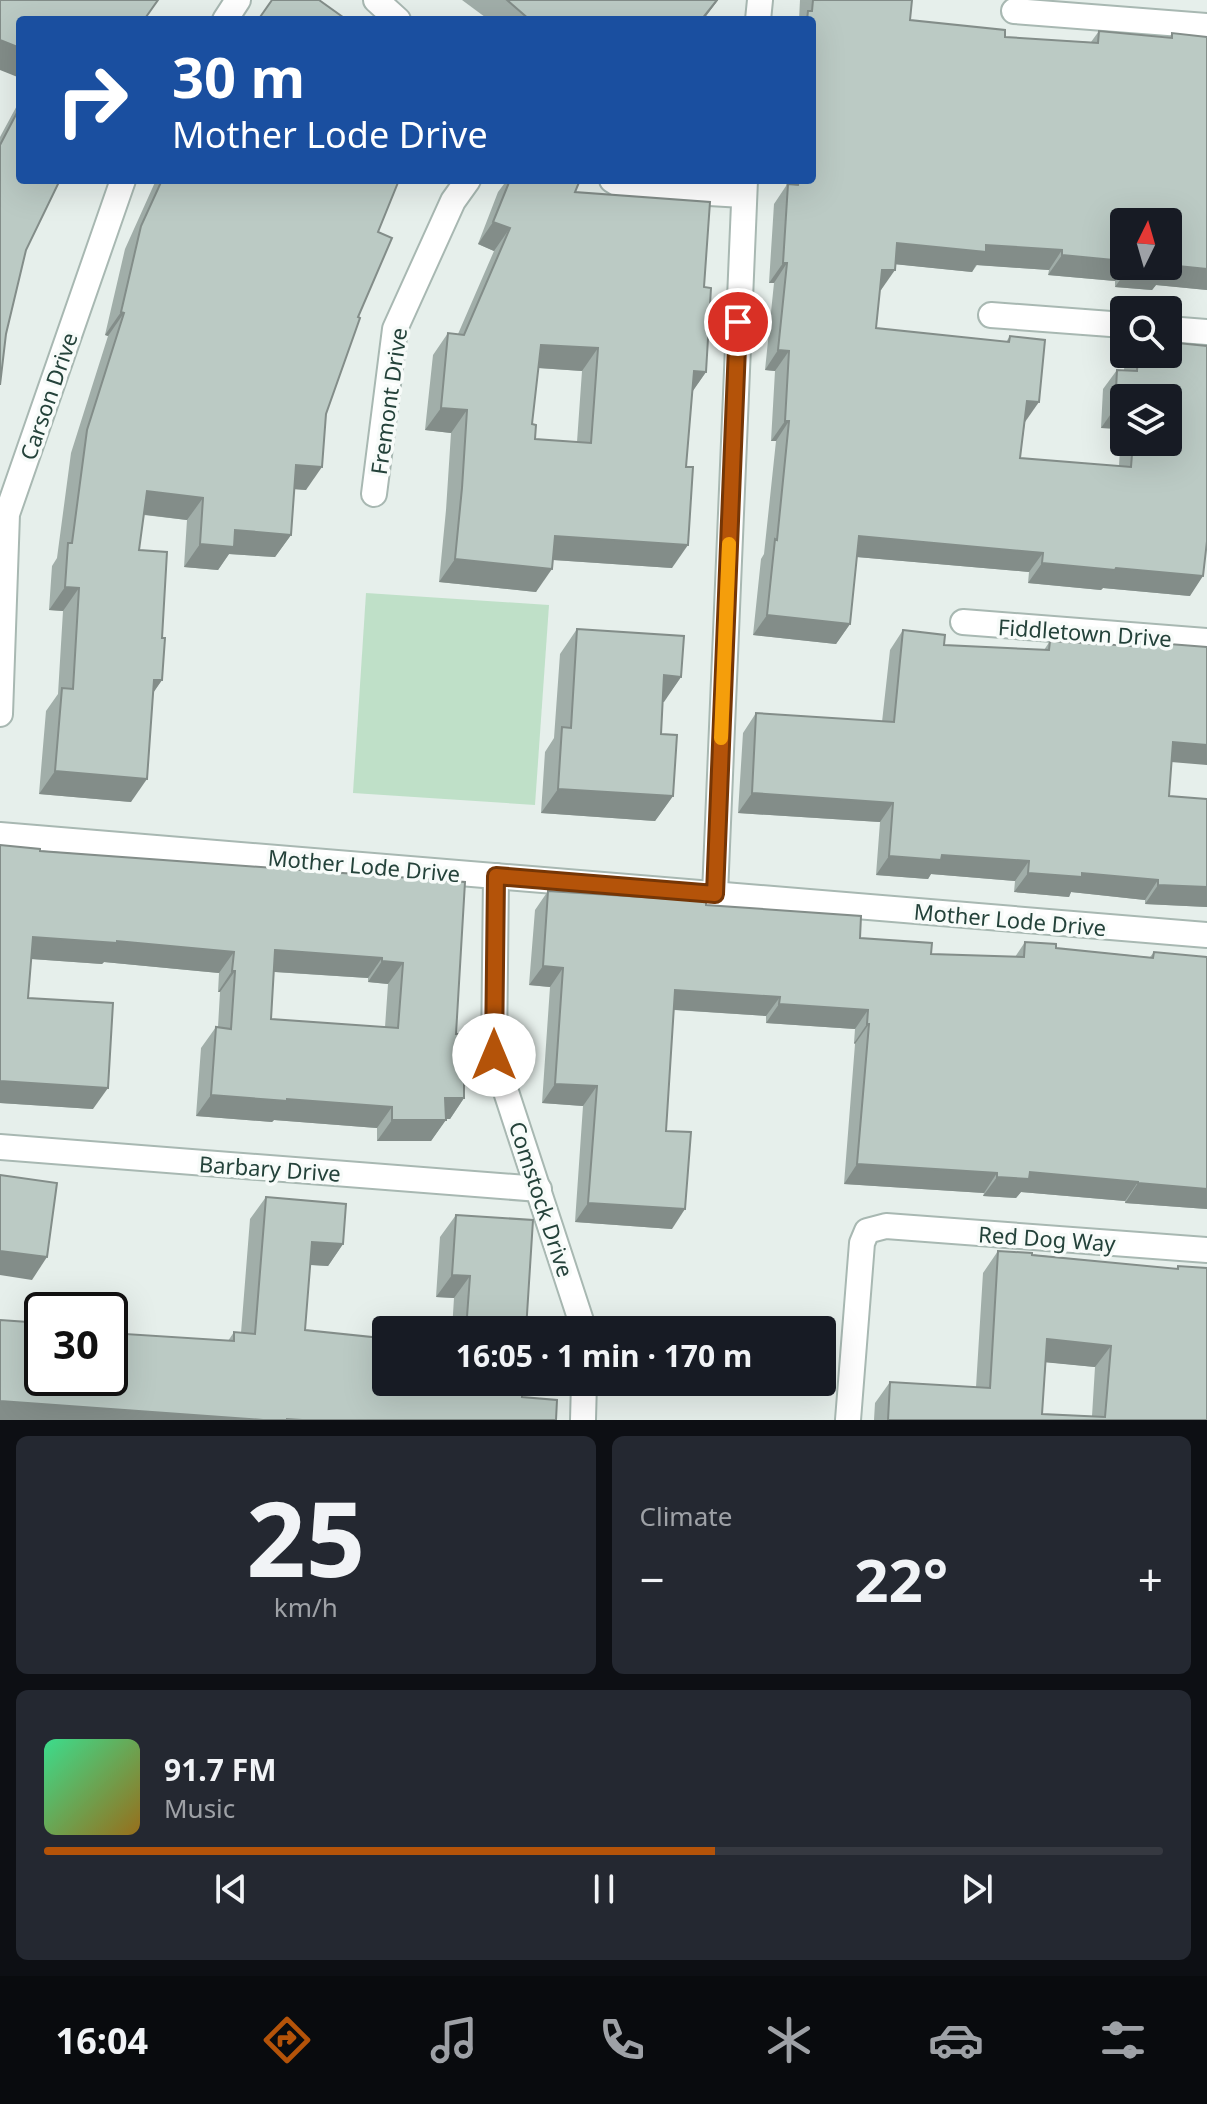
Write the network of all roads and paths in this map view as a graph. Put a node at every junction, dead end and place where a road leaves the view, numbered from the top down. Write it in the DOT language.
graph roads {
  1 [pos="376,0"];
  2 [pos="1014,11"];
  3 [pos="394,16"];
  4 [pos="1207,26"];
  5 [pos="122,184"];
  6 [pos="465,184"];
  7 [pos="618,184"];
  8 [pos="744,187"];
  9 [pos="991,315"];
  10 [pos="1110,324"];
  11 [pos="1182,330"];
  12 [pos="1207,332"];
  13 [pos="374,494"];
  14 [pos="963,622"];
  15 [pos="1207,641"];
  16 [pos="0,714"];
  17 [pos="0,835"];
  18 [pos="496,876"];
  19 [pos="715,894"];
  20 [pos="1207,935"];
  21 [pos="0,1147"];
  22 [pos="539,1189"];
  23 [pos="1207,1250"];
  24 [pos="580,1316"];
  25 [pos="584,1396"];
  26 [pos="583,1420"];
  27 [pos="848,1420"];
  1 -- 3 [label="street"];
  2 -- 4 [label="street"];
  5 -- 16 [label="street, Carson Drive"];
  6 -- 13 [label="street, Fremont Drive"];
  7 -- 8 [label="street"];
  8 -- 19 [label="street"];
  9 -- 10 [label="street"];
  11 -- 12 [label="street"];
  14 -- 15 [label="street, Fiddletown Drive"];
  17 -- 18 [label="street, Mother Lode Drive"];
  18 -- 19 [label="street, Mother Lode Drive"];
  18 -- 22 [label="street, Comstock Drive"];
  19 -- 20 [label="street, Mother Lode Drive"];
  21 -- 22 [label="street, Barbary Drive"];
  22 -- 24 [label="street, Comstock Drive"];
  23 -- 27 [label="street, Red Dog Way"];
  25 -- 26 [label="street"];
}
